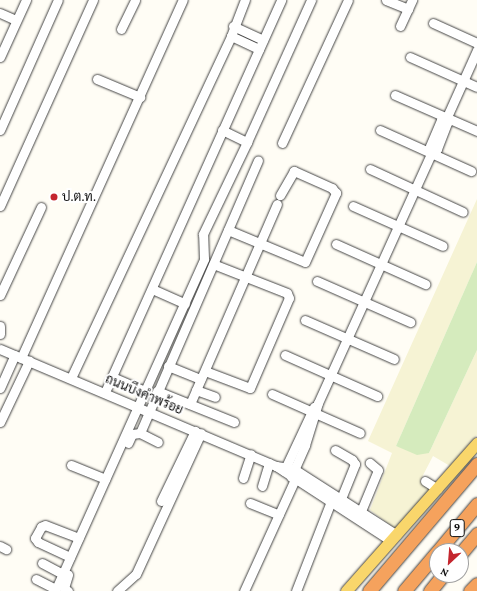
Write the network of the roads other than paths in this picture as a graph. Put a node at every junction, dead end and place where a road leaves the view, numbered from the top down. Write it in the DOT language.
graph roads {
  1 [pos="26,0"];
  2 [pos="58,0"];
  3 [pos="93,0"];
  4 [pos="134,0"];
  5 [pos="183,0"];
  6 [pos="245,0"];
  7 [pos="281,0"];
  8 [pos="311,0"];
  9 [pos="348,0"];
  10 [pos="386,0"];
  11 [pos="412,0"];
  12 [pos="408,9"];
  13 [pos="0,13"];
  14 [pos="16,20"];
  15 [pos="433,24"];
  16 [pos="233,26"];
  17 [pos="400,26"];
  18 [pos="121,29"];
  19 [pos="231,36"];
  20 [pos="477,43"];
  21 [pos="261,44"];
  22 [pos="477,50"];
  23 [pos="0,57"];
  24 [pos="410,57"];
  25 [pos="97,79"];
  26 [pos="463,81"];
  27 [pos="477,88"];
  28 [pos="395,95"];
  29 [pos="140,97"];
  30 [pos="446,118"];
  31 [pos="0,130"];
  32 [pos="222,130"];
  33 [pos="380,130"];
  34 [pos="477,131"];
  35 [pos="248,142"];
  36 [pos="282,143"];
  37 [pos="431,153"];
  38 [pos="258,160"];
  39 [pos="370,169"];
  40 [pos="471,172"];
  41 [pos="415,189"];
  42 [pos="0,206"];
  43 [pos="353,206"];
  44 [pos="41,207"];
  45 [pos="463,212"];
  46 [pos="398,226"];
  47 [pos="228,230"];
  48 [pos="336,244"];
  49 [pos="261,245"];
  50 [pos="443,246"];
  51 [pos="213,264"];
  52 [pos="381,265"];
  53 [pos="247,276"];
  54 [pos="317,281"];
  55 [pos="425,284"];
  56 [pos="152,289"];
  57 [pos="0,295"];
  58 [pos="364,301"];
  59 [pos="185,304"];
  60 [pos="305,320"];
  61 [pos="410,322"];
  62 [pos="0,326"];
  63 [pos="0,334"];
  64 [pos="348,338"];
  65 [pos="0,349"];
  66 [pos="285,355"];
  67 [pos="21,358"];
  68 [pos="394,359"];
  69 [pos="168,366"];
  70 [pos="203,375"];
  71 [pos="331,375"];
  72 [pos="112,377"];
  73 [pos="71,378"];
  74 [pos="0,388"];
  75 [pos="196,390"];
  76 [pos="145,391"];
  77 [pos="157,391"];
  78 [pos="105,392"];
  79 [pos="272,394"];
  80 [pos="377,396"];
  81 [pos="215,397"];
  82 [pos="190,404"];
  83 [pos="138,406"];
  84 [pos="149,411"];
  85 [pos="313,412"];
  86 [pos="0,422"];
  87 [pos="234,422"];
  88 [pos="198,432"];
  89 [pos="140,433"];
  90 [pos="360,433"];
  91 [pos="158,442"];
  92 [pos="477,443"];
  93 [pos="335,450"];
  94 [pos="251,454"];
  95 [pos="370,463"];
  96 [pos="477,464"];
  97 [pos="71,465"];
  98 [pos="285,470"];
  99 [pos="243,478"];
  100 [pos="106,479"];
  101 [pos="425,481"];
  102 [pos="262,486"];
  103 [pos="438,489"];
  104 [pos="341,498"];
  105 [pos="161,501"];
  106 [pos="331,501"];
  107 [pos="250,503"];
  108 [pos="477,504"];
  109 [pos="361,511"];
  110 [pos="279,515"];
  111 [pos="477,534"];
  112 [pos="79,538"];
  113 [pos="394,538"];
  114 [pos="444,543"];
  115 [pos="469,544"];
  116 [pos="70,557"];
  117 [pos="429,561"];
  118 [pos="42,563"];
  119 [pos="63,574"];
  120 [pos="36,578"];
  121 [pos="436,583"];
  122 [pos="477,584"];
  123 [pos="56,590"];
  124 [pos="68,591"];
  125 [pos="117,591"];
  126 [pos="244,591"];
  127 [pos="296,591"];
  128 [pos="346,591"];
  129 [pos="369,591"];
  130 [pos="404,591"];
  131 [pos="430,591"];
  132 [pos="471,591"];
  1 -- 14 [label="street"];
  2 -- 31 [label="street"];
  3 -- 42 [label="street"];
  4 -- 18 [label="street"];
  5 -- 29 [label="street"];
  6 -- 16 [label="street"];
  7 -- 21 [label="street"];
  8 -- 35 [label="street"];
  9 -- 36 [label="street"];
  10 -- 12 [label="street"];
  11 -- 12 [label="street"];
  12 -- 17 [label="street"];
  13 -- 14 [label="street"];
  14 -- 23 [label="street"];
  15 -- 20 [label="street"];
  16 -- 19 [label="street"];
  16 -- 21 [label="street"];
  19 -- 21 [label="street"];
  19 -- 73 [label="street"];
  21 -- 32 [label="street"];
  22 -- 26 [label="street"];
  24 -- 26 [label="street"];
  25 -- 29 [label="street"];
  26 -- 27 [label="street"];
  26 -- 30 [label="street"];
  28 -- 30 [label="street"];
  29 -- 67 [label="street"];
  30 -- 34 [label="street"];
  30 -- 37 [label="street"];
  32 -- 35 [label="street"];
  32 -- 56 [label="street"];
  33 -- 37 [label="street"];
  35 -- 59 [label="street"];
  37 -- 40 [label="street"];
  37 -- 41 [label="street"];
  38 -- 47 [label="street"];
  39 -- 41 [label="street"];
  41 -- 45 [label="street"];
  41 -- 46 [label="street"];
  43 -- 46 [label="street"];
  44 -- 57 [label="street"];
  46 -- 50 [label="street"];
  46 -- 52 [label="street"];
  47 -- 49 [label="street"];
  47 -- 51 [label="street"];
  48 -- 52 [label="street"];
  49 -- 49 [label="street"];
  49 -- 53 [label="street"];
  51 -- 53 [label="street"];
  51 -- 69 [label="street"];
  52 -- 55 [label="street"];
  52 -- 58 [label="street"];
  53 -- 70 [label="street"];
  53 -- 70 [label="street"];
  54 -- 58 [label="street"];
  56 -- 59 [label="street"];
  56 -- 72 [label="street"];
  58 -- 61 [label="street"];
  58 -- 64 [label="street"];
  59 -- 76 [label="street"];
  60 -- 64 [label="street"];
  62 -- 63 [label="street"];
  64 -- 68 [label="street"];
  64 -- 71 [label="street"];
  65 -- 67 [label="street, ถนนบึงคำพร้อย"];
  66 -- 71 [label="street"];
  67 -- 73 [label="street, ถนนบึงคำพร้อย"];
  67 -- 74 [label="street"];
  67 -- 86 [label="street"];
  69 -- 70 [label="street"];
  69 -- 77 [label="street"];
  70 -- 75 [label="street"];
  71 -- 80 [label="street"];
  71 -- 85 [label="street"];
  72 -- 76 [label="street"];
  72 -- 78 [label="street"];
  73 -- 78 [label="street, ถนนบึงคำพร้อย"];
  75 -- 81 [label="street"];
  75 -- 82 [label="street"];
  76 -- 83 [label="street"];
  77 -- 82 [label="street"];
  77 -- 84 [label="street"];
  78 -- 83 [label="street, ถนนบึงคำพร้อย"];
  79 -- 85 [label="street"];
  82 -- 87 [label="street"];
  83 -- 84 [label="street, ถนนบึงคำพร้อย"];
  83 -- 100 [label="street"];
  84 -- 88 [label="street, ถนนบึงคำพร้อย"];
  84 -- 89 [label="street"];
  85 -- 90 [label="street"];
  85 -- 98 [label="street"];
  88 -- 94 [label="street, ถนนบึงคำพร้อย"];
  88 -- 105 [label="street"];
  88 -- 125 [label="street"];
  89 -- 91 [label="street"];
  89 -- 124 [label="street"];
  92 -- 103 [label="main road"];
  93 -- 104 [label="street"];
  94 -- 98 [label="street, ถนนบึงคำพร้อย"];
  94 -- 99 [label="street"];
  95 -- 109 [label="street"];
  96 -- 129 [label="highway"];
  97 -- 100 [label="street"];
  98 -- 102 [label="street"];
  98 -- 104 [label="street, ถนนบึงคำพร้อย"];
  98 -- 106 [label="street, ถนนบึงคำพร้อย"];
  98 -- 110 [label="street"];
  100 -- 112 [label="street"];
  101 -- 103 [label="street"];
  103 -- 113 [label="main road"];
  104 -- 109 [label="street, ถนนบึงคำพร้อย"];
  106 -- 113 [label="street, ถนนบึงคำพร้อย"];
  106 -- 127 [label="street"];
  107 -- 110 [label="street"];
  108 -- 114 [label="highway, 9"];
  109 -- 113 [label="street, ถนนบึงคำพร้อย"];
  110 -- 126 [label="street"];
  111 -- 115 [label="highway, 9"];
  112 -- 116 [label="street"];
  112 -- 116 [label="street"];
  113 -- 128 [label="main road"];
  116 -- 119 [label="street"];
  117 -- 130 [label="highway, 9"];
  118 -- 119 [label="street"];
  119 -- 123 [label="street"];
  120 -- 123 [label="street"];
  121 -- 131 [label="highway"];
  122 -- 132 [label="highway"];
}
